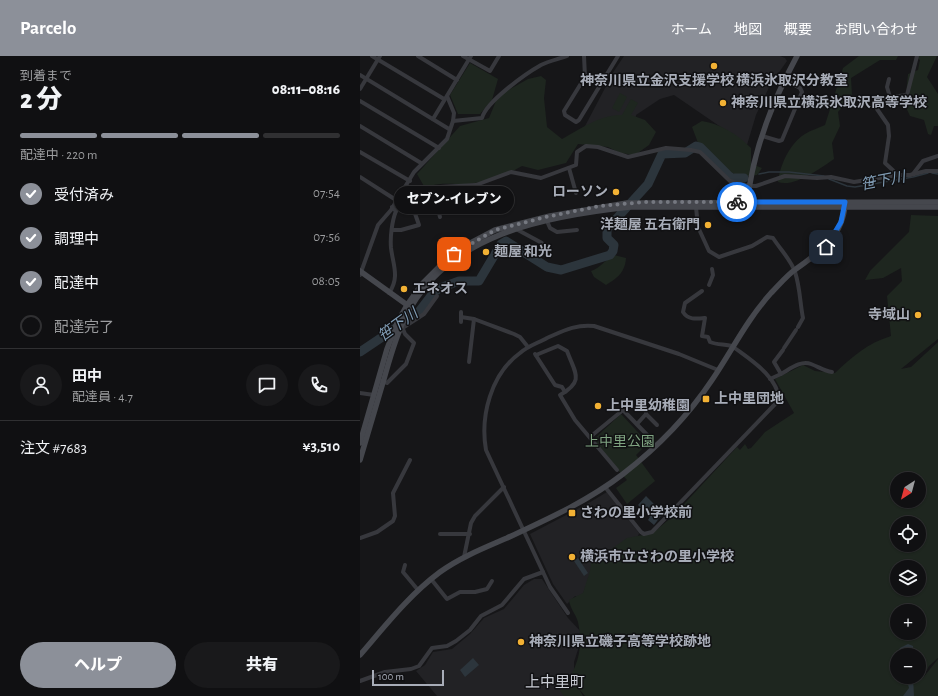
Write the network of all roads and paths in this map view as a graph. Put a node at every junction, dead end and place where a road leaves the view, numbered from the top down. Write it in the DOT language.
graph roads {
  1 [pos="372,56"];
  2 [pos="418,56"];
  3 [pos="463,56"];
  4 [pos="499,56"];
  5 [pos="568,56"];
  6 [pos="584,56"];
  7 [pos="618,56"];
  8 [pos="796,56"];
  9 [pos="917,56"];
  10 [pos="379,58"];
  11 [pos="470,58"];
  12 [pos="360,75"];
  13 [pos="366,79"];
  14 [pos="889,79"];
  15 [pos="457,80"];
  16 [pos="785,80"];
  17 [pos="360,89"];
  18 [pos="446,97"];
  19 [pos="890,97"];
  20 [pos="360,100"];
  21 [pos="433,119"];
  22 [pos="453,121"];
  23 [pos="360,126"];
  24 [pos="449,129"];
  25 [pos="762,136"];
  26 [pos="439,148"];
  27 [pos="360,152"];
  28 [pos="938,156"];
  29 [pos="421,163"];
  30 [pos="569,168"];
  31 [pos="938,171"];
  32 [pos="912,174"];
  33 [pos="898,175"];
  34 [pos="360,177"];
  35 [pos="410,182"];
  36 [pos="749,186"];
  37 [pos="432,187"];
  38 [pos="576,193"];
  39 [pos="406,198"];
  40 [pos="396,200"];
  41 [pos="938,202"];
  42 [pos="845,204"];
  43 [pos="747,205"];
  44 [pos="696,207"];
  45 [pos="938,207"];
  46 [pos="394,209"];
  47 [pos="440,217"];
  48 [pos="548,221"];
  49 [pos="516,229"];
  50 [pos="392,230"];
  51 [pos="577,230"];
  52 [pos="542,243"];
  53 [pos="712,269"];
  54 [pos="794,270"];
  55 [pos="360,272"];
  56 [pos="709,285"];
  57 [pos="702,291"];
  58 [pos="389,293"];
  59 [pos="437,296"];
  60 [pos="409,307"];
  61 [pos="461,317"];
  62 [pos="474,320"];
  63 [pos="401,330"];
  64 [pos="732,346"];
  65 [pos="528,347"];
  66 [pos="469,362"];
  67 [pos="718,370"];
  68 [pos="832,372"];
  69 [pos="781,374"];
  70 [pos="770,379"];
  71 [pos="381,381"];
  72 [pos="565,392"];
  73 [pos="360,393"];
  74 [pos="374,395"];
  75 [pos="646,408"];
  76 [pos="646,414"];
  77 [pos="637,424"];
  78 [pos="657,425"];
  79 [pos="590,437"];
  80 [pos="653,441"];
  81 [pos="360,443"];
  82 [pos="360,460"];
  83 [pos="410,460"];
  84 [pos="617,470"];
  85 [pos="504,487"];
  86 [pos="605,487"];
  87 [pos="524,530"];
  88 [pos="440,534"];
  89 [pos="470,534"];
  90 [pos="360,538"];
  91 [pos="464,557"];
  92 [pos="405,565"];
  93 [pos="543,572"];
  94 [pos="431,579"];
  95 [pos="492,581"];
  96 [pos="418,590"];
  97 [pos="568,613"];
  98 [pos="360,655"];
  99 [pos="360,681"];
  1 -- 10 [label="street"];
  2 -- 15 [label="street"];
  3 -- 11 [label="street"];
  4 -- 11 [label="street"];
  5 -- 22 [label="street"];
  6 -- 7 [label="street"];
  8 -- 16 [label="street"];
  9 -- 19 [label="street"];
  10 -- 13 [label="street"];
  10 -- 18 [label="street"];
  11 -- 15 [label="street"];
  12 -- 13 [label="street"];
  13 -- 17 [label="street"];
  13 -- 21 [label="street"];
  14 -- 19 [label="street"];
  15 -- 18 [label="street"];
  16 -- 25 [label="street"];
  16 -- 25 [label="street"];
  18 -- 21 [label="street"];
  18 -- 22 [label="street"];
  19 -- 33 [label="street"];
  20 -- 26 [label="street"];
  21 -- 24 [label="street"];
  22 -- 24 [label="street"];
  23 -- 29 [label="street"];
  24 -- 26 [label="street"];
  25 -- 36 [label="street"];
  26 -- 29 [label="street"];
  27 -- 35 [label="street"];
  28 -- 32 [label="street"];
  29 -- 35 [label="street"];
  30 -- 36 [label="street"];
  30 -- 37 [label="street"];
  30 -- 38 [label="street"];
  31 -- 32 [label="street"];
  32 -- 33 [label="street"];
  33 -- 36 [label="street"];
  34 -- 40 [label="street"];
  35 -- 40 [label="street"];
  36 -- 43 [label="street"];
  37 -- 39 [label="street"];
  37 -- 47 [label="street"];
  39 -- 46 [label="street"];
  39 -- 50 [label="street"];
  40 -- 46 [label="street"];
  41 -- 42 [label="street"];
  42 -- 43 [label="street"];
  42 -- 45 [label="street"];
  42 -- 54 [label="street"];
  43 -- 44 [label="street"];
  43 -- 60 [label="street"];
  44 -- 48 [label="street"];
  44 -- 54 [label="street"];
  46 -- 50 [label="street"];
  46 -- 55 [label="street"];
  48 -- 49 [label="street"];
  48 -- 51 [label="street"];
  49 -- 52 [label="street"];
  49 -- 60 [label="street"];
  50 -- 58 [label="street"];
  53 -- 56 [label="street"];
  54 -- 64 [label="street"];
  54 -- 69 [label="street"];
  55 -- 58 [label="street"];
  57 -- 64 [label="street"];
  58 -- 60 [label="street"];
  59 -- 63 [label="street"];
  60 -- 63 [label="street"];
  60 -- 71 [label="street"];
  61 -- 62 [label="street"];
  62 -- 65 [label="street"];
  62 -- 66 [label="street"];
  63 -- 71 [label="street"];
  63 -- 71 [label="street"];
  64 -- 67 [label="street"];
  64 -- 70 [label="street"];
  65 -- 67 [label="street"];
  65 -- 85 [label="street"];
  67 -- 86 [label="street"];
  68 -- 69 [label="street"];
  69 -- 70 [label="street"];
  70 -- 86 [label="street"];
  71 -- 74 [label="street"];
  71 -- 82 [label="street"];
  72 -- 72 [label="street"];
  72 -- 79 [label="street"];
  73 -- 74 [label="street"];
  74 -- 81 [label="street"];
  75 -- 76 [label="street"];
  76 -- 77 [label="street"];
  76 -- 78 [label="street"];
  77 -- 79 [label="street"];
  77 -- 80 [label="street"];
  79 -- 84 [label="street"];
  83 -- 90 [label="street"];
  85 -- 87 [label="street"];
  85 -- 89 [label="street"];
  86 -- 87 [label="street"];
  87 -- 91 [label="street"];
  87 -- 93 [label="street"];
  88 -- 89 [label="street"];
  89 -- 91 [label="street"];
  91 -- 94 [label="street"];
  92 -- 96 [label="street"];
  93 -- 97 [label="street"];
  93 -- 99 [label="street"];
  94 -- 95 [label="street"];
  94 -- 96 [label="street"];
  96 -- 98 [label="street"];
}
